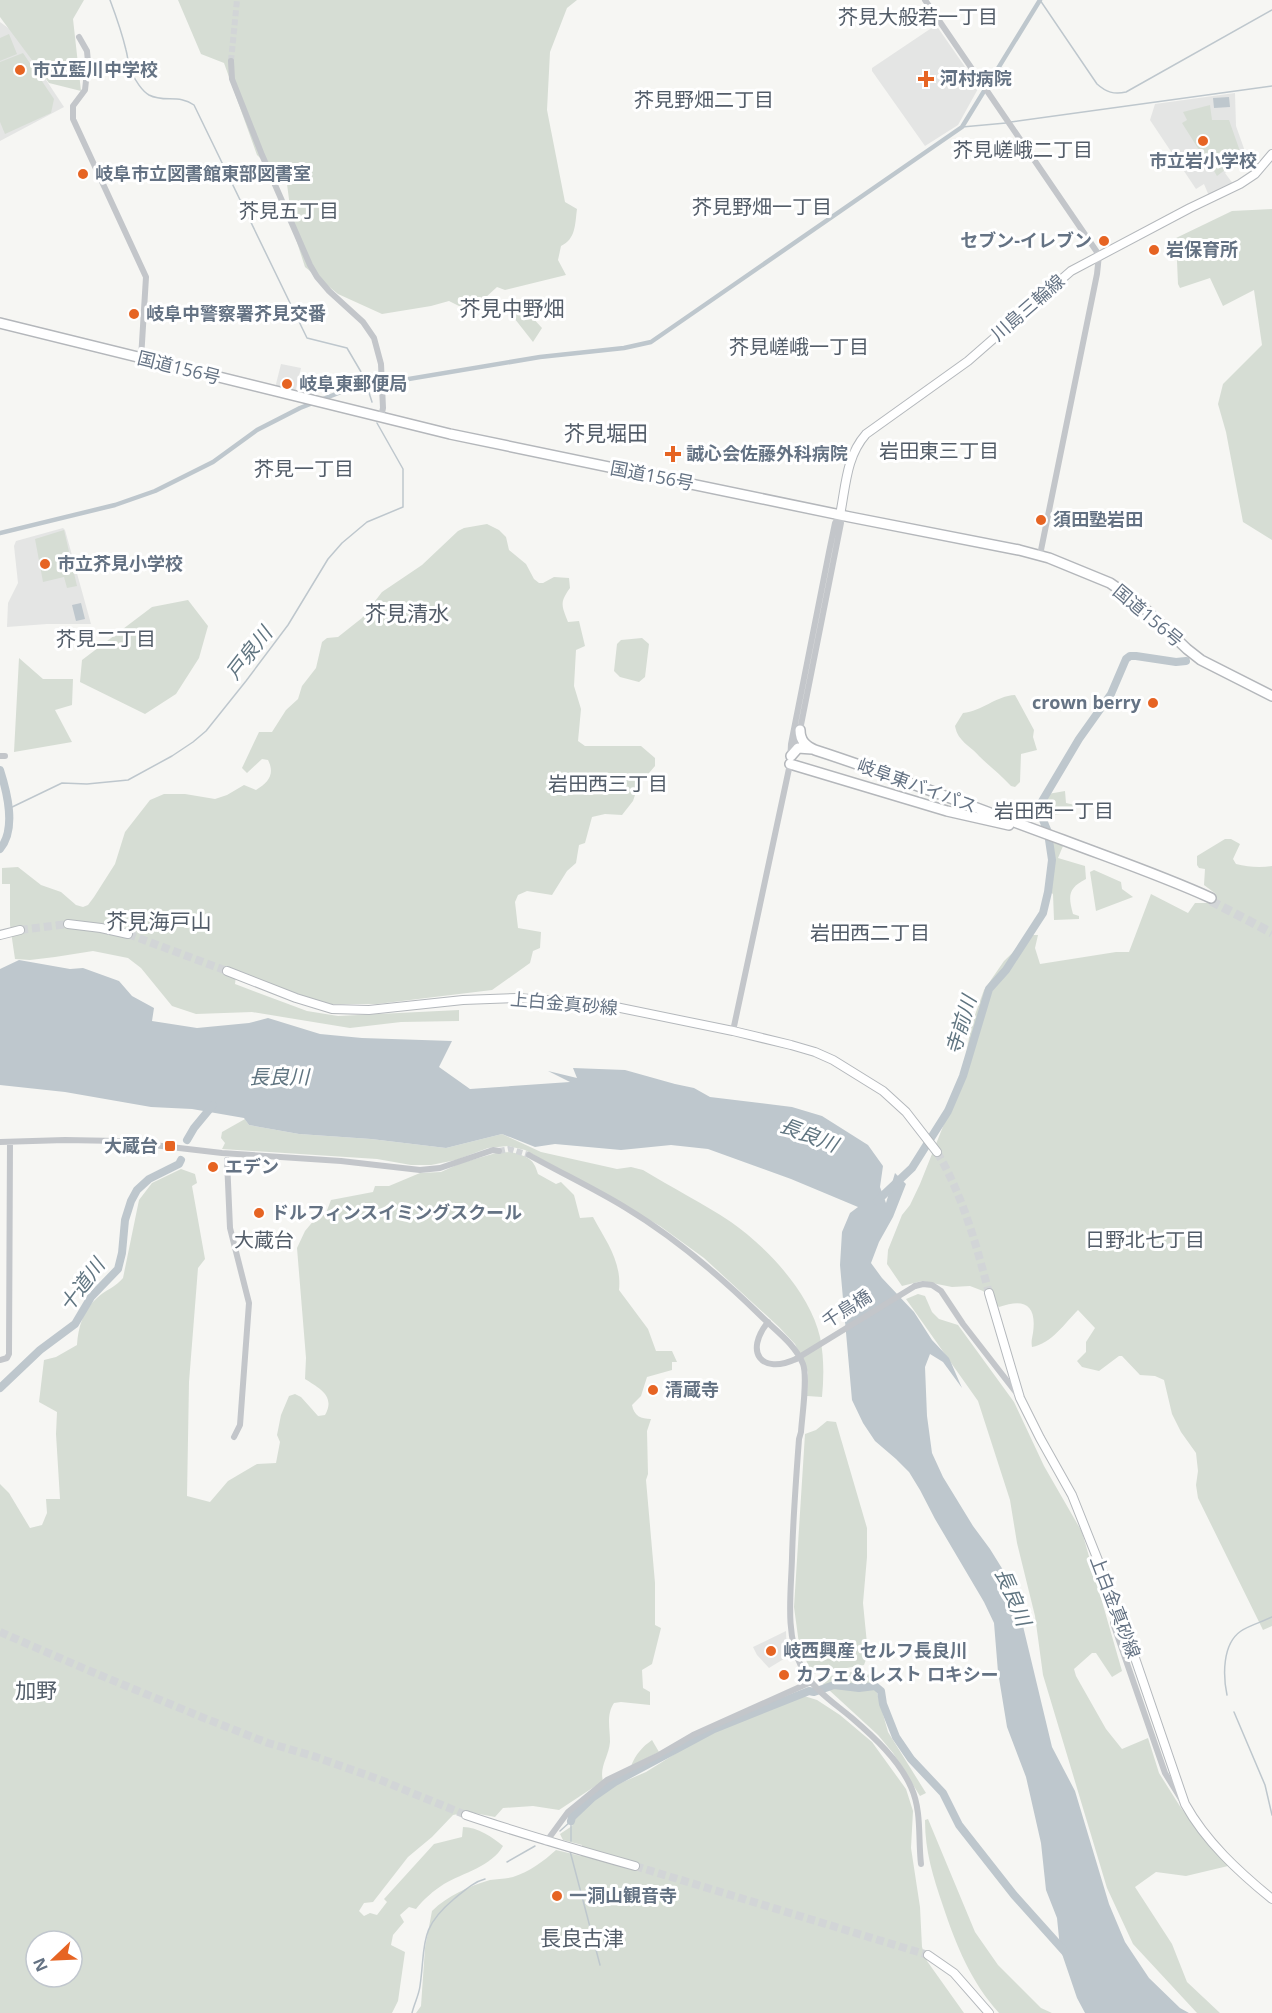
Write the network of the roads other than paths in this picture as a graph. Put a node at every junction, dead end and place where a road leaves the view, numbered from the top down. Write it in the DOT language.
graph roads {
  1 [pos="925,0"];
  2 [pos="79,37"];
  3 [pos="231,61"];
  4 [pos="1272,154"];
  5 [pos="1099,255"];
  6 [pos="0,323"];
  7 [pos="141,358"];
  8 [pos="381,417"];
  9 [pos="840,515"];
  10 [pos="1040,555"];
  11 [pos="1272,696"];
  12 [pos="800,730"];
  13 [pos="815,750"];
  14 [pos="790,760"];
  15 [pos="68,924"];
  16 [pos="20,930"];
  17 [pos="128,934"];
  18 [pos="0,935"];
  19 [pos="227,971"];
  20 [pos="734,1031"];
  21 [pos="0,1142"];
  22 [pos="10,1142"];
  23 [pos="936,1149"];
  24 [pos="499,1151"];
  25 [pos="529,1155"];
  26 [pos="227,1160"];
  27 [pos="989,1293"];
  28 [pos="768,1322"];
  29 [pos="0,1360"];
  30 [pos="1020,1398"];
  31 [pos="234,1437"];
  32 [pos="1119,1615"];
  33 [pos="811,1682"];
  34 [pos="1181,1799"];
  35 [pos="466,1815"];
  36 [pos="546,1842"];
  37 [pos="921,1864"];
  38 [pos="635,1866"];
  39 [pos="1272,1899"];
  40 [pos="928,1955"];
  41 [pos="989,2013"];
  1 -- 5 [label="street"];
  2 -- 7 [label="street"];
  3 -- 8 [label="street"];
  4 -- 5 [label="main road, 川島三輪線"];
  5 -- 9 [label="main road, 川島三輪線"];
  5 -- 10 [label="street"];
  6 -- 7 [label="highway, 国道156号"];
  7 -- 8 [label="highway, 国道156号"];
  8 -- 9 [label="highway, 国道156号"];
  9 -- 10 [label="highway, 国道156号"];
  9 -- 12 [label="street"];
  9 -- 14 [label="street"];
  10 -- 11 [label="highway, 国道156号"];
  12 -- 13 [label="highway"];
  12 -- 14 [label="street"];
  13 -- 14 [label="highway"];
  13 -- 14 [label="highway, 岐阜東バイパス"];
  14 -- 20 [label="street"];
  15 -- 17 [label="main road"];
  16 -- 18 [label="main road"];
  19 -- 20 [label="main road, 上白金真砂線"];
  20 -- 23 [label="main road, 上白金真砂線"];
  21 -- 22 [label="street"];
  22 -- 24 [label="street"];
  22 -- 29 [label="street"];
  25 -- 28 [label="street"];
  26 -- 31 [label="street"];
  27 -- 30 [label="main road, 上白金真砂線"];
  28 -- 30 [label="street, 千鳥橋, bridge"];
  28 -- 33 [label="street"];
  30 -- 32 [label="main road, 上白金真砂線"];
  32 -- 34 [label="street"];
  32 -- 39 [label="main road, 上白金真砂線"];
  33 -- 36 [label="street"];
  33 -- 37 [label="street"];
  35 -- 36 [label="main road"];
  36 -- 38 [label="main road"];
  40 -- 41 [label="main road"];
}
